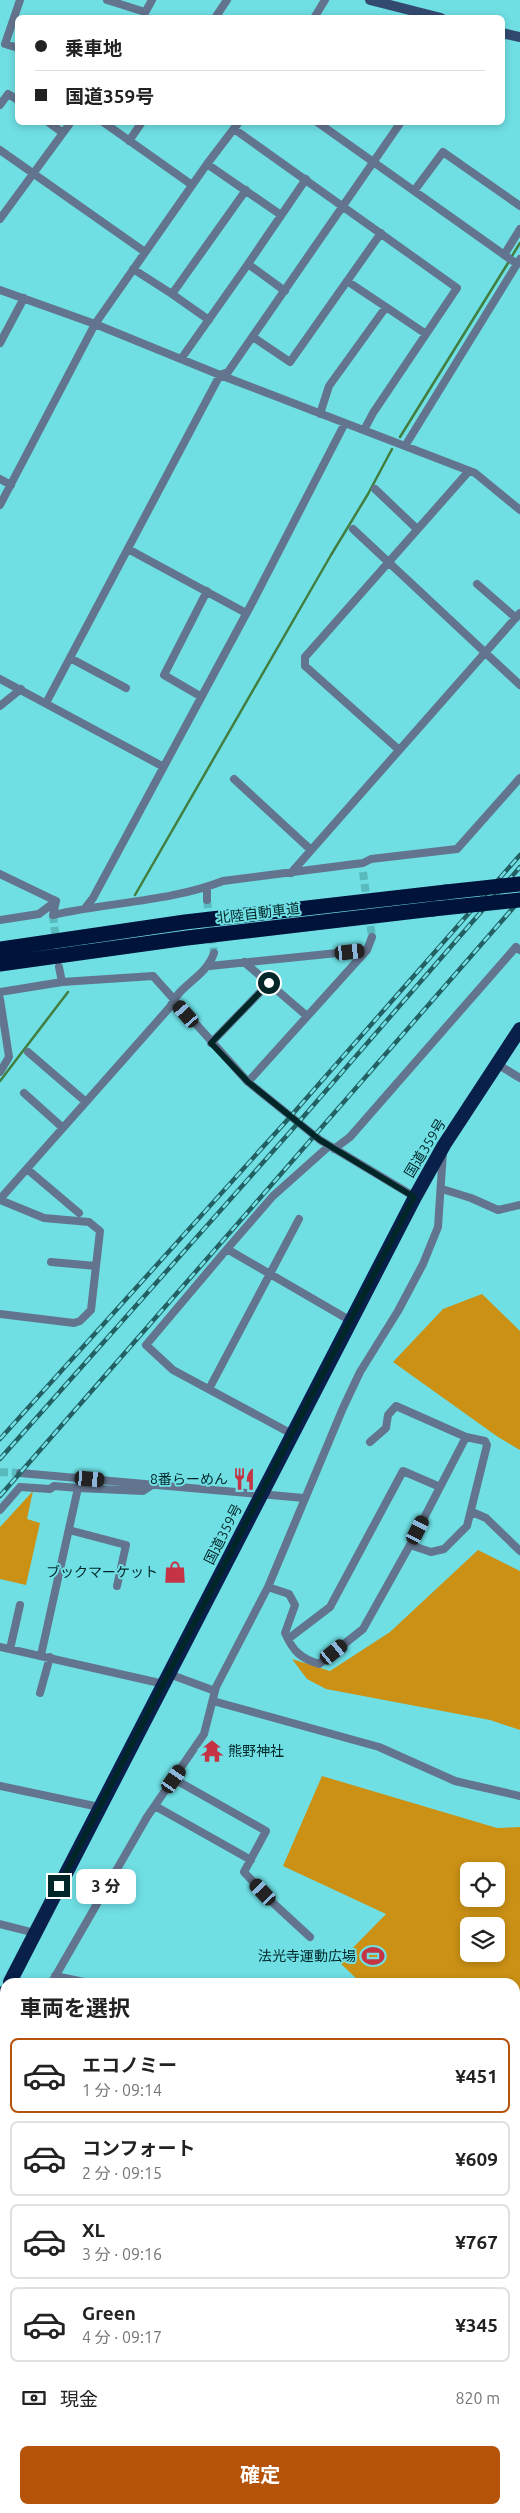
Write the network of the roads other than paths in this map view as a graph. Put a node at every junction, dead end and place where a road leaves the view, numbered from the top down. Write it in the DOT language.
graph roads {
  1 [pos="20,0"];
  2 [pos="107,0"];
  3 [pos="152,0"];
  4 [pos="227,0"];
  5 [pos="325,0"];
  6 [pos="370,0"];
  7 [pos="143,15"];
  8 [pos="217,15"];
  9 [pos="316,15"];
  10 [pos="429,15"];
  11 [pos="505,34"];
  12 [pos="520,37"];
  13 [pos="15,47"];
  14 [pos="15,98"];
  15 [pos="0,105"];
  16 [pos="52,125"];
  17 [pos="69,125"];
  18 [pos="107,125"];
  19 [pos="140,125"];
  20 [pos="322,125"];
  21 [pos="399,125"];
  22 [pos="237,126"];
  23 [pos="63,133"];
  24 [pos="129,141"];
  25 [pos="0,150"];
  26 [pos="374,163"];
  27 [pos="207,164"];
  28 [pos="33,174"];
  29 [pos="306,179"];
  30 [pos="192,186"];
  31 [pos="246,190"];
  32 [pos="414,191"];
  33 [pos="345,206"];
  34 [pos="520,206"];
  35 [pos="281,215"];
  36 [pos="0,219"];
  37 [pos="520,229"];
  38 [pos="381,233"];
  39 [pos="146,252"];
  40 [pos="504,255"];
  41 [pos="518,262"];
  42 [pos="248,264"];
  43 [pos="133,269"];
  44 [pos="347,280"];
  45 [pos="0,290"];
  46 [pos="285,290"];
  47 [pos="172,294"];
  48 [pos="24,298"];
  49 [pos="386,307"];
  50 [pos="209,320"];
  51 [pos="95,324"];
  52 [pos="426,334"];
  53 [pos="253,337"];
  54 [pos="0,343"];
  55 [pos="181,359"];
  56 [pos="220,375"];
  57 [pos="320,414"];
  58 [pos="345,423"];
  59 [pos="364,430"];
  60 [pos="405,446"];
  61 [pos="469,471"];
  62 [pos="0,479"];
  63 [pos="11,485"];
  64 [pos="375,489"];
  65 [pos="0,506"];
  66 [pos="520,510"];
  67 [pos="353,529"];
  68 [pos="417,529"];
  69 [pos="128,549"];
  70 [pos="388,562"];
  71 [pos="478,584"];
  72 [pos="207,591"];
  73 [pos="246,612"];
  74 [pos="518,616"];
  75 [pos="485,654"];
  76 [pos="70,658"];
  77 [pos="0,679"];
  78 [pos="520,685"];
  79 [pos="126,688"];
  80 [pos="21,689"];
  81 [pos="200,696"];
  82 [pos="46,703"];
  83 [pos="0,706"];
  84 [pos="398,749"];
  85 [pos="162,766"];
  86 [pos="520,778"];
  87 [pos="234,779"];
  88 [pos="311,850"];
  89 [pos="291,873"];
  90 [pos="0,874"];
  91 [pos="520,884"];
  92 [pos="207,887"];
  93 [pos="208,900"];
  94 [pos="520,900"];
  95 [pos="56,901"];
  96 [pos="86,907"];
  97 [pos="0,920"];
  98 [pos="372,937"];
  99 [pos="0,949"];
  100 [pos="367,950"];
  101 [pos="520,950"];
  102 [pos="214,953"];
  103 [pos="244,962"];
  104 [pos="0,964"];
  105 [pos="210,966"];
  106 [pos="59,967"];
  107 [pos="62,982"];
  108 [pos="269,983"];
  109 [pos="0,992"];
  110 [pos="0,999"];
  111 [pos="173,1000"];
  112 [pos="307,1016"];
  113 [pos="520,1029"];
  114 [pos="4,1040"];
  115 [pos="211,1043"];
  116 [pos="28,1052"];
  117 [pos="497,1064"];
  118 [pos="0,1072"];
  119 [pos="520,1078"];
  120 [pos="248,1082"];
  121 [pos="24,1093"];
  122 [pos="86,1102"];
  123 [pos="63,1128"];
  124 [pos="444,1145"];
  125 [pos="331,1148"];
  126 [pos="27,1169"];
  127 [pos="442,1189"];
  128 [pos="414,1197"];
  129 [pos="0,1200"];
  130 [pos="520,1205"];
  131 [pos="79,1213"];
  132 [pos="300,1219"];
  133 [pos="227,1249"];
  134 [pos="51,1262"];
  135 [pos="96,1266"];
  136 [pos="270,1273"];
  137 [pos="0,1314"];
  138 [pos="351,1321"];
  139 [pos="209,1389"];
  140 [pos="292,1434"];
  141 [pos="466,1437"];
  142 [pos="370,1442"];
  143 [pos="20,1473"];
  144 [pos="154,1484"];
  145 [pos="440,1487"];
  146 [pos="78,1488"];
  147 [pos="262,1492"];
  148 [pos="304,1498"];
  149 [pos="0,1510"];
  150 [pos="472,1512"];
  151 [pos="69,1530"];
  152 [pos="410,1545"];
  153 [pos="520,1551"];
  154 [pos="117,1586"];
  155 [pos="268,1587"];
  156 [pos="20,1605"];
  157 [pos="288,1639"];
  158 [pos="0,1646"];
  159 [pos="10,1648"];
  160 [pos="45,1656"];
  161 [pos="167,1679"];
  162 [pos="215,1692"];
  163 [pos="40,1693"];
  164 [pos="213,1700"];
  165 [pos="174,1779"];
  166 [pos="0,1786"];
  167 [pos="520,1796"];
  168 [pos="155,1806"];
  169 [pos="99,1807"];
  170 [pos="251,1860"];
  171 [pos="0,1924"];
  172 [pos="36,1933"];
  173 [pos="310,1937"];
  174 [pos="12,1978"];
  175 [pos="55,1978"];
  1 -- 13 [label="street"];
  2 -- 7 [label="street"];
  3 -- 7 [label="street"];
  4 -- 8 [label="street"];
  5 -- 9 [label="street"];
  6 -- 10 [label="main road"];
  11 -- 12 [label="main road"];
  14 -- 15 [label="street"];
  16 -- 23 [label="street"];
  17 -- 23 [label="street"];
  18 -- 24 [label="street"];
  19 -- 24 [label="street"];
  20 -- 26 [label="street"];
  21 -- 26 [label="street"];
  22 -- 27 [label="street"];
  22 -- 29 [label="street"];
  23 -- 28 [label="street"];
  24 -- 30 [label="street"];
  25 -- 28 [label="street"];
  26 -- 32 [label="street"];
  26 -- 33 [label="street"];
  27 -- 30 [label="street"];
  27 -- 31 [label="street"];
  28 -- 36 [label="street"];
  28 -- 39 [label="street"];
  29 -- 33 [label="street"];
  29 -- 35 [label="street"];
  30 -- 39 [label="street"];
  31 -- 35 [label="street"];
  31 -- 47 [label="street"];
  32 -- 34 [label="street"];
  32 -- 40 [label="street"];
  33 -- 38 [label="street"];
  33 -- 46 [label="street"];
  35 -- 42 [label="street"];
  37 -- 40 [label="street"];
  38 -- 44 [label="street"];
  38 -- 52 [label="street"];
  39 -- 43 [label="street"];
  40 -- 41 [label="street"];
  41 -- 60 [label="street"];
  42 -- 46 [label="street"];
  42 -- 50 [label="street"];
  43 -- 47 [label="street"];
  43 -- 51 [label="street"];
  44 -- 49 [label="street"];
  44 -- 53 [label="street"];
  45 -- 48 [label="street"];
  46 -- 53 [label="street"];
  47 -- 50 [label="street"];
  48 -- 51 [label="street"];
  48 -- 54 [label="street"];
  49 -- 52 [label="street"];
  49 -- 57 [label="street"];
  50 -- 55 [label="street"];
  51 -- 55 [label="street"];
  51 -- 63 [label="street"];
  52 -- 59 [label="street"];
  53 -- 56 [label="street"];
  55 -- 56 [label="street"];
  56 -- 57 [label="street"];
  56 -- 69 [label="street"];
  57 -- 58 [label="street"];
  58 -- 59 [label="street"];
  58 -- 73 [label="street"];
  59 -- 60 [label="street"];
  60 -- 61 [label="street"];
  61 -- 66 [label="street"];
  61 -- 68 [label="street"];
  62 -- 63 [label="street"];
  63 -- 65 [label="street"];
  64 -- 68 [label="street"];
  67 -- 70 [label="street"];
  68 -- 70 [label="street"];
  69 -- 72 [label="street"];
  69 -- 76 [label="street"];
  70 -- 75 [label="street"];
  70 -- 84 [label="street"];
  71 -- 74 [label="street"];
  72 -- 73 [label="street"];
  72 -- 81 [label="street"];
  73 -- 81 [label="street"];
  74 -- 75 [label="street"];
  75 -- 78 [label="street"];
  75 -- 84 [label="street"];
  76 -- 79 [label="street"];
  76 -- 82 [label="street"];
  77 -- 80 [label="street"];
  80 -- 82 [label="street"];
  80 -- 83 [label="street"];
  81 -- 85 [label="street"];
  82 -- 85 [label="street"];
  84 -- 88 [label="street"];
  85 -- 96 [label="street"];
  86 -- 89 [label="street"];
  87 -- 88 [label="street"];
  88 -- 89 [label="street"];
  89 -- 92 [label="street"];
  90 -- 95 [label="street"];
  91 -- 99 [label="highway, 北陸自動車道, bridge"];
  92 -- 93 [label="street"];
  92 -- 96 [label="street"];
  94 -- 104 [label="highway, 北陸自動車道, bridge"];
  95 -- 96 [label="street"];
  95 -- 97 [label="street"];
  98 -- 100 [label="street"];
  100 -- 103 [label="street"];
  100 -- 112 [label="street"];
  101 -- 125 [label="street"];
  102 -- 105 [label="street"];
  103 -- 105 [label="street"];
  103 -- 108 [label="street"];
  105 -- 111 [label="street"];
  106 -- 107 [label="street"];
  107 -- 109 [label="street"];
  107 -- 111 [label="street"];
  108 -- 112 [label="street"];
  108 -- 115 [label="street"];
  110 -- 114 [label="street"];
  111 -- 115 [label="street"];
  111 -- 122 [label="street"];
  112 -- 120 [label="street"];
  113 -- 117 [label="highway, 国道359号"];
  114 -- 118 [label="street"];
  115 -- 120 [label="street"];
  116 -- 122 [label="street"];
  117 -- 119 [label="street"];
  117 -- 124 [label="highway, 国道359号"];
  120 -- 125 [label="street"];
  121 -- 123 [label="street"];
  122 -- 123 [label="street"];
  123 -- 126 [label="street"];
  124 -- 127 [label="street"];
  124 -- 128 [label="highway, 国道359号"];
  125 -- 128 [label="street"];
  125 -- 133 [label="street"];
  126 -- 129 [label="street"];
  126 -- 131 [label="street"];
  127 -- 130 [label="street"];
  127 -- 148 [label="street"];
  128 -- 138 [label="highway, 国道359号"];
  129 -- 135 [label="street"];
  132 -- 136 [label="street"];
  133 -- 136 [label="street"];
  133 -- 139 [label="street"];
  134 -- 135 [label="street"];
  135 -- 137 [label="street"];
  136 -- 138 [label="street"];
  136 -- 139 [label="street"];
  138 -- 140 [label="highway, 国道359号"];
  139 -- 140 [label="street"];
  140 -- 147 [label="highway, 国道359号"];
  141 -- 142 [label="street"];
  141 -- 145 [label="street"];
  141 -- 150 [label="street"];
  143 -- 144 [label="street"];
  144 -- 146 [label="street"];
  144 -- 147 [label="street"];
  145 -- 152 [label="street"];
  145 -- 157 [label="street"];
  146 -- 149 [label="street"];
  146 -- 151 [label="street"];
  147 -- 148 [label="street"];
  147 -- 161 [label="highway, 国道359号"];
  148 -- 155 [label="street"];
  150 -- 152 [label="street"];
  150 -- 153 [label="street"];
  151 -- 154 [label="street"];
  151 -- 160 [label="street"];
  152 -- 157 [label="street"];
  155 -- 157 [label="street"];
  155 -- 162 [label="street"];
  156 -- 159 [label="street"];
  158 -- 159 [label="street"];
  159 -- 160 [label="street"];
  160 -- 161 [label="street"];
  160 -- 163 [label="street"];
  161 -- 162 [label="street"];
  161 -- 169 [label="highway, 国道359号"];
  162 -- 164 [label="street"];
  164 -- 165 [label="street"];
  164 -- 167 [label="street"];
  165 -- 168 [label="street"];
  165 -- 170 [label="street"];
  166 -- 169 [label="street"];
  168 -- 170 [label="street"];
  168 -- 175 [label="street"];
  169 -- 172 [label="highway, 国道359号"];
  170 -- 173 [label="street"];
  171 -- 172 [label="street"];
  172 -- 174 [label="highway, 国道359号"];
}
